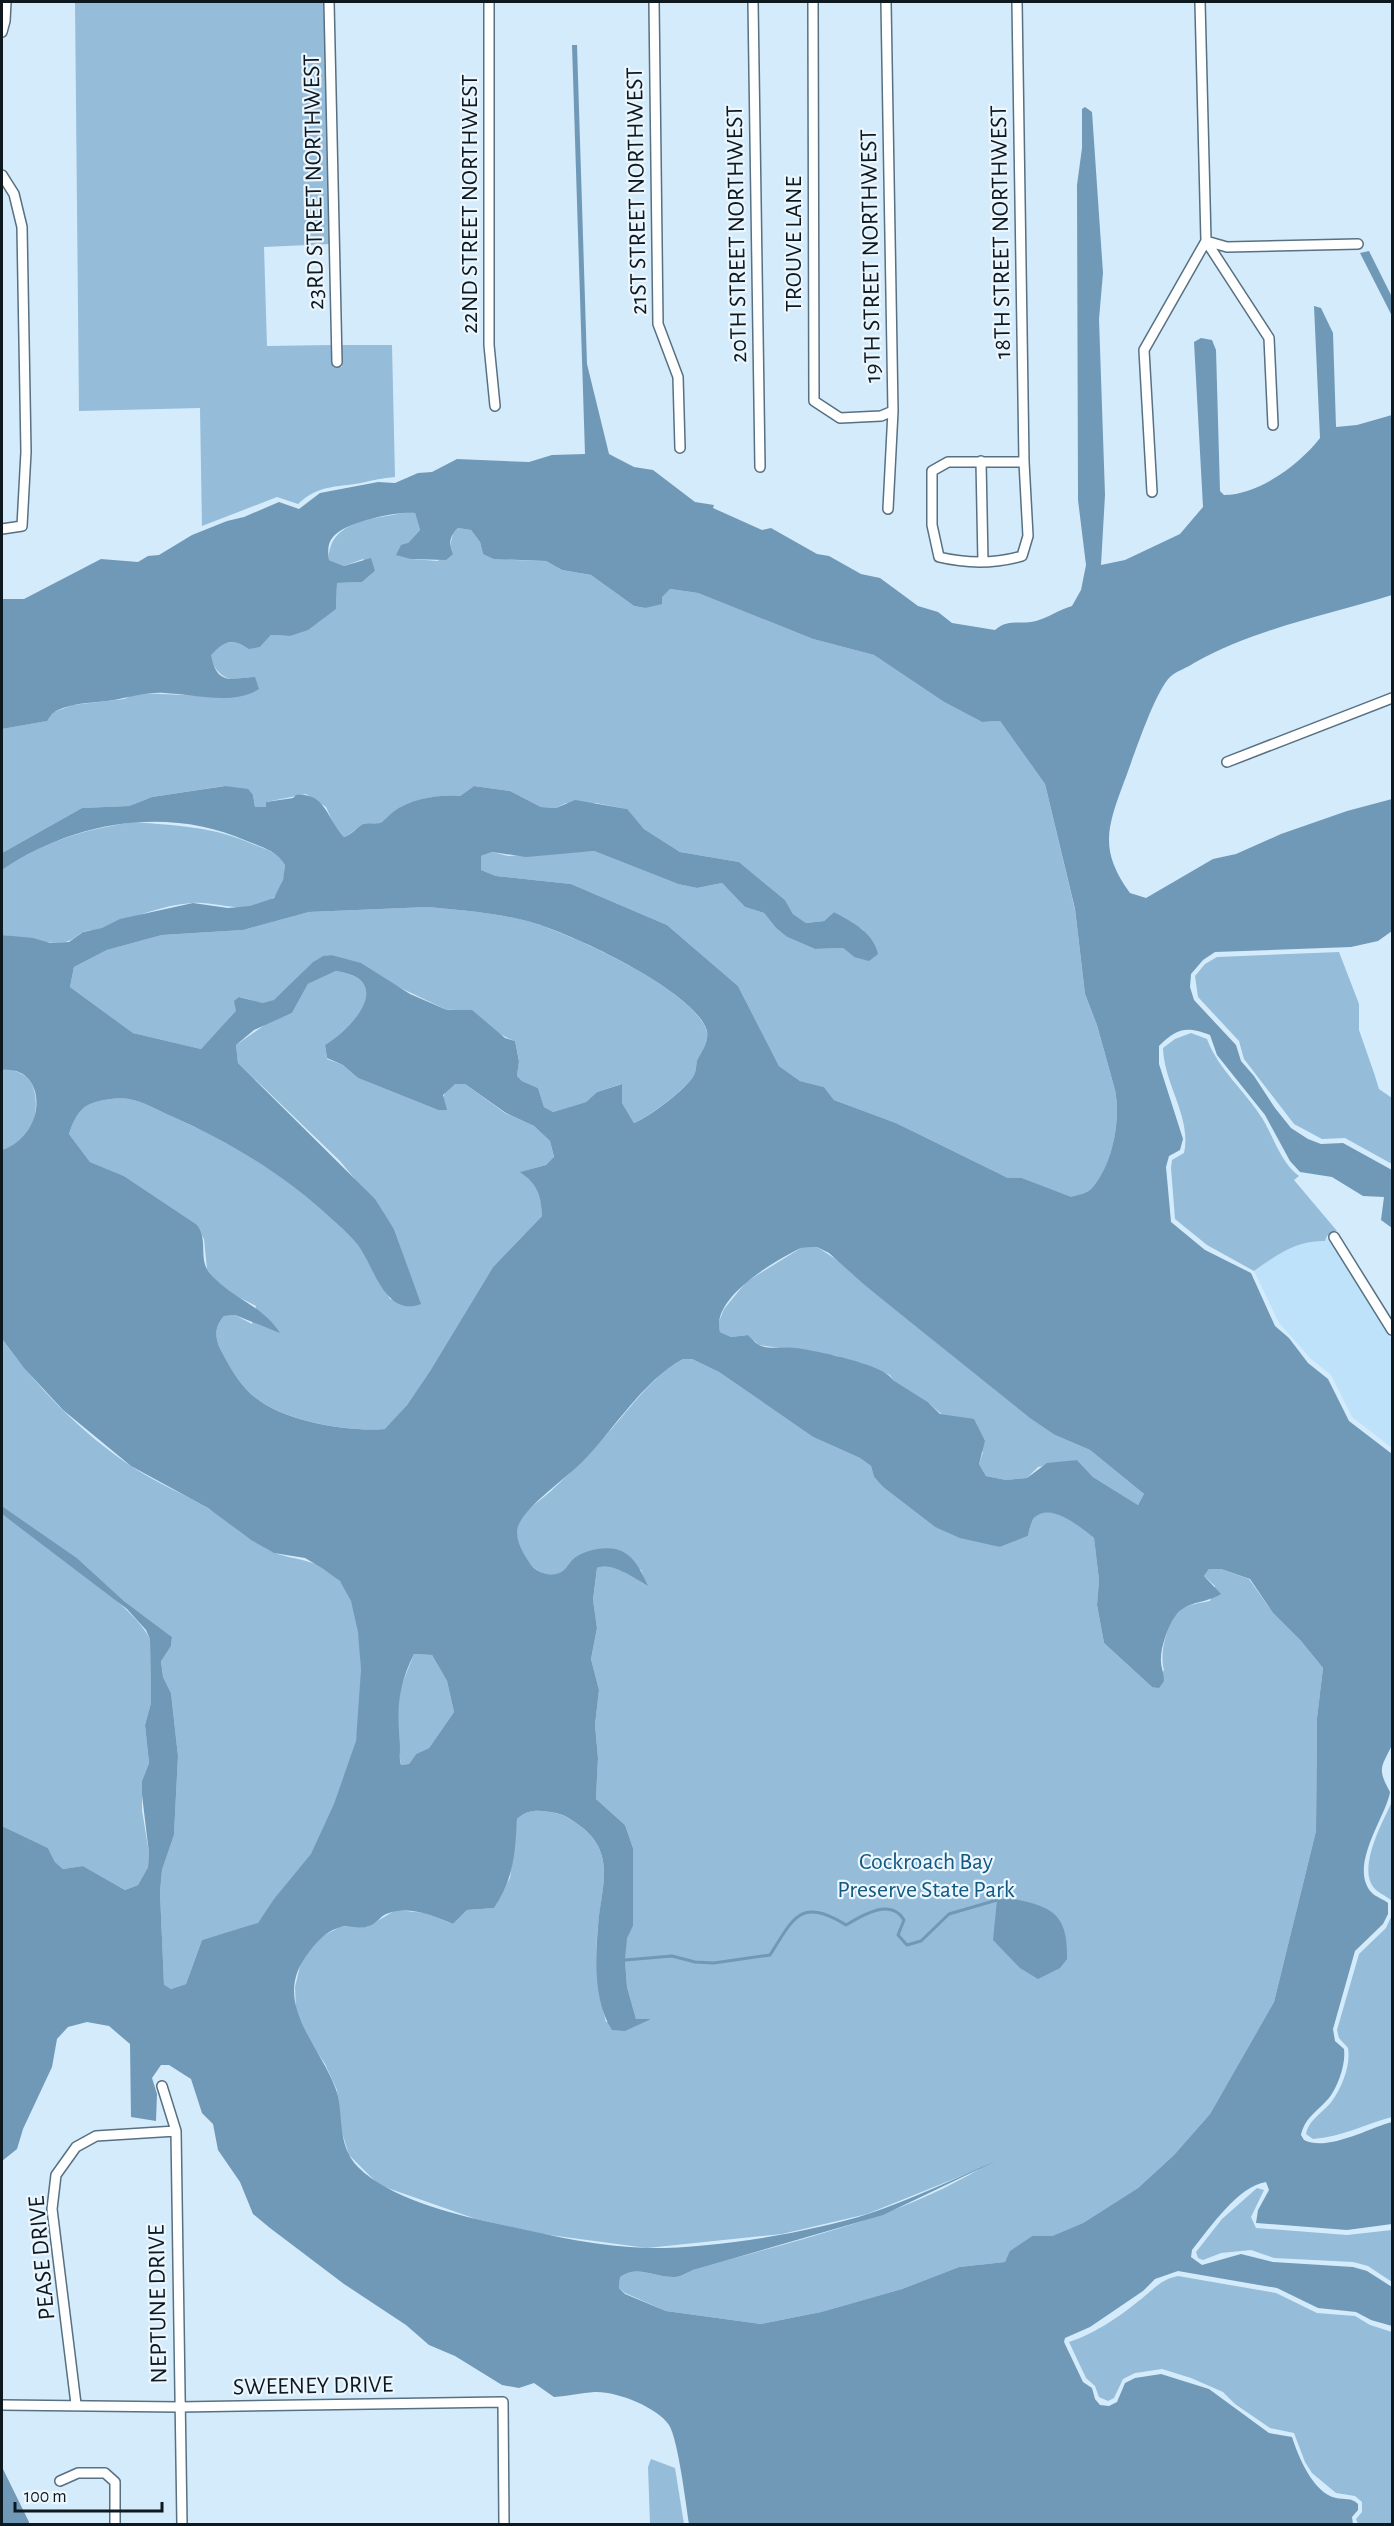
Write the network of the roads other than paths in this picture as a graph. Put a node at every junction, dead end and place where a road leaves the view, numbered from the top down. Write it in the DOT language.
graph roads {
  1 [pos="6,2"];
  2 [pos="329,2"];
  3 [pos="489,2"];
  4 [pos="654,2"];
  5 [pos="753,2"];
  6 [pos="813,2"];
  7 [pos="886,2"];
  8 [pos="1017,2"];
  9 [pos="1200,2"];
  10 [pos="2,32"];
  11 [pos="2,175"];
  12 [pos="1206,241"];
  13 [pos="1358,243"];
  14 [pos="337,362"];
  15 [pos="495,406"];
  16 [pos="893,411"];
  17 [pos="1273,425"];
  18 [pos="680,448"];
  19 [pos="981,461"];
  20 [pos="1024,462"];
  21 [pos="760,466"];
  22 [pos="1152,492"];
  23 [pos="888,509"];
  24 [pos="2,529"];
  25 [pos="983,562"];
  26 [pos="1392,698"];
  27 [pos="1227,762"];
  28 [pos="1334,1237"];
  29 [pos="1392,1330"];
  30 [pos="162,2086"];
  31 [pos="176,2130"];
  32 [pos="76,2404"];
  33 [pos="2,2405"];
  34 [pos="179,2407"];
  35 [pos="60,2481"];
  36 [pos="116,2524"];
  37 [pos="182,2524"];
  38 [pos="504,2524"];
  1 -- 10 [label="street"];
  2 -- 14 [label="street, 23RD STREET NORTHWEST"];
  3 -- 15 [label="street, 22ND STREET NORTHWEST"];
  4 -- 18 [label="street, 21ST STREET NORTHWEST"];
  5 -- 21 [label="street, 20TH STREET NORTHWEST"];
  6 -- 16 [label="street, TROUVE LANE"];
  7 -- 16 [label="street, 19TH STREET NORTHWEST"];
  8 -- 20 [label="street, 18TH STREET NORTHWEST"];
  9 -- 12 [label="street"];
  11 -- 24 [label="street"];
  12 -- 13 [label="street"];
  12 -- 17 [label="street"];
  12 -- 22 [label="street"];
  16 -- 23 [label="street, 19TH STREET NORTHWEST"];
  19 -- 20 [label="street"];
  19 -- 25 [label="street"];
  19 -- 25 [label="street"];
  20 -- 25 [label="street, 18TH STREET NORTHWEST"];
  26 -- 27 [label="street"];
  28 -- 29 [label="street"];
  30 -- 31 [label="street, NEPTUNE DRIVE"];
  31 -- 32 [label="street, PEASE DRIVE"];
  31 -- 34 [label="street, NEPTUNE DRIVE"];
  32 -- 33 [label="street, SWEENEY DRIVE"];
  32 -- 34 [label="street, SWEENEY DRIVE"];
  34 -- 37 [label="street, NEPTUNE DRIVE"];
  34 -- 38 [label="street, SWEENEY DRIVE"];
  35 -- 36 [label="street"];
}
